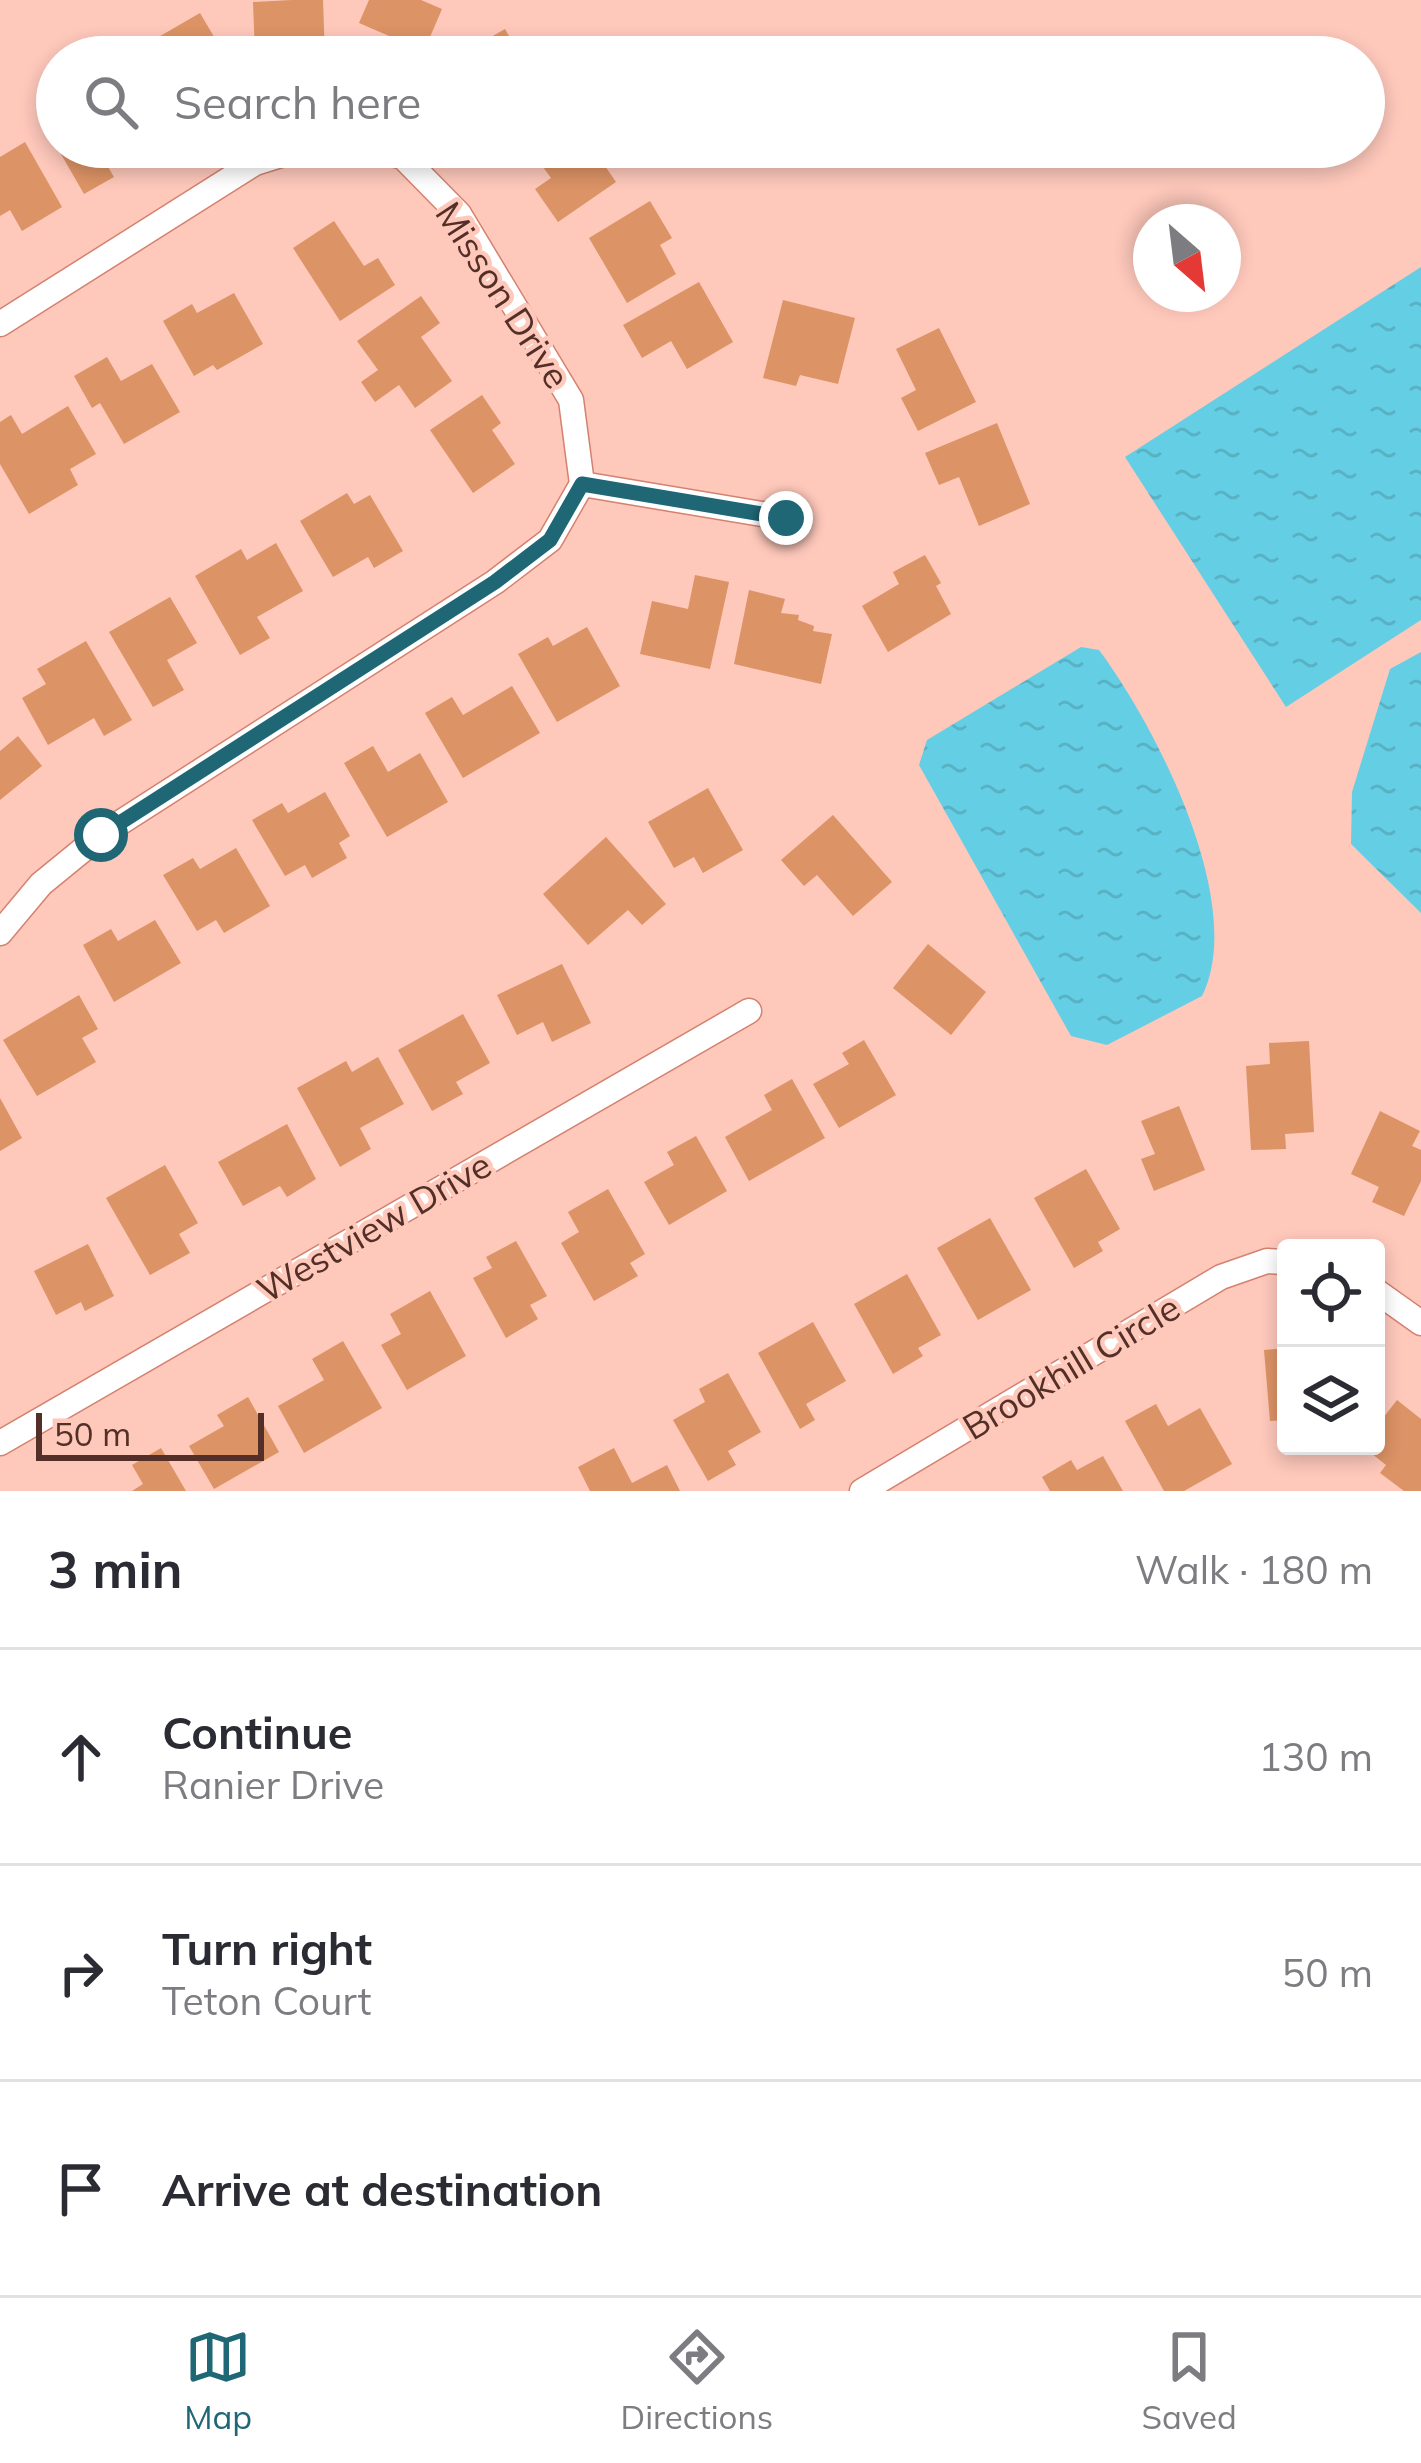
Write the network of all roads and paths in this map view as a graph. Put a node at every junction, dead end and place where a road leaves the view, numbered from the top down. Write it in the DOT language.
graph roads {
  1 [pos="247,168"];
  2 [pos="414,168"];
  3 [pos="0,324"];
  4 [pos="582,484"];
  5 [pos="786,518"];
  6 [pos="0,933"];
  7 [pos="749,1011"];
  8 [pos="1277,1262"];
  9 [pos="1385,1297"];
  10 [pos="1421,1323"];
  11 [pos="0,1443"];
  12 [pos="862,1491"];
  1 -- 3 [label="street"];
  2 -- 4 [label="street, Misson Drive"];
  4 -- 5 [label="street"];
  4 -- 6 [label="street"];
  7 -- 11 [label="street, Westview Drive"];
  8 -- 12 [label="street, Brookhill Circle"];
  9 -- 10 [label="street"];
}
